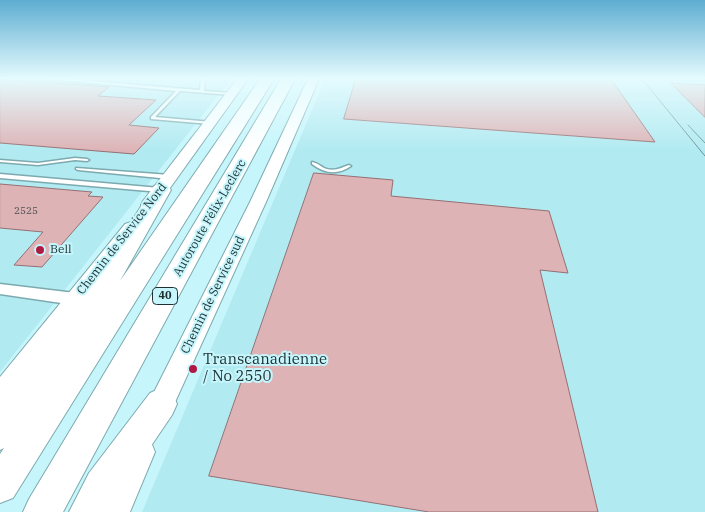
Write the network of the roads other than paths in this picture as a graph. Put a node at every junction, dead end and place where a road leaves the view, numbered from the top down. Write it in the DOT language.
graph roads {
  1 [pos="167,103"];
  2 [pos="225,103"];
  3 [pos="251,103"];
  4 [pos="274,103"];
  5 [pos="303,103"];
  6 [pos="210,123"];
  7 [pos="87,160"];
  8 [pos="0,161"];
  9 [pos="314,163"];
  10 [pos="349,166"];
  11 [pos="78,168"];
  12 [pos="0,176"];
  13 [pos="166,183"];
  14 [pos="0,289"];
  15 [pos="75,299"];
  16 [pos="0,397"];
  17 [pos="161,404"];
  18 [pos="0,433"];
  19 [pos="0,485"];
  20 [pos="42,512"];
  21 [pos="88,512"];
  22 [pos="115,512"];
  1 -- 6 [label="lane"];
  2 -- 6 [label="main road, Chemin de Service Nord"];
  3 -- 19 [label="highway, Autoroute Félix-Leclerc"];
  4 -- 20 [label="highway, Autoroute Félix-Leclerc / 40"];
  5 -- 17 [label="main road, Chemin de Service sud"];
  6 -- 13 [label="main road, Chemin de Service Nord"];
  7 -- 8 [label="lane"];
  9 -- 10 [label="lane"];
  11 -- 13 [label="lane"];
  12 -- 13 [label="lane"];
  13 -- 15 [label="main road, Chemin de Service Nord"];
  13 -- 18 [label="highway"];
  14 -- 15 [label="street"];
  15 -- 16 [label="main road, Chemin de Service Nord"];
  17 -- 21 [label="highway"];
  17 -- 22 [label="main road, Chemin de Service sud"];
}
